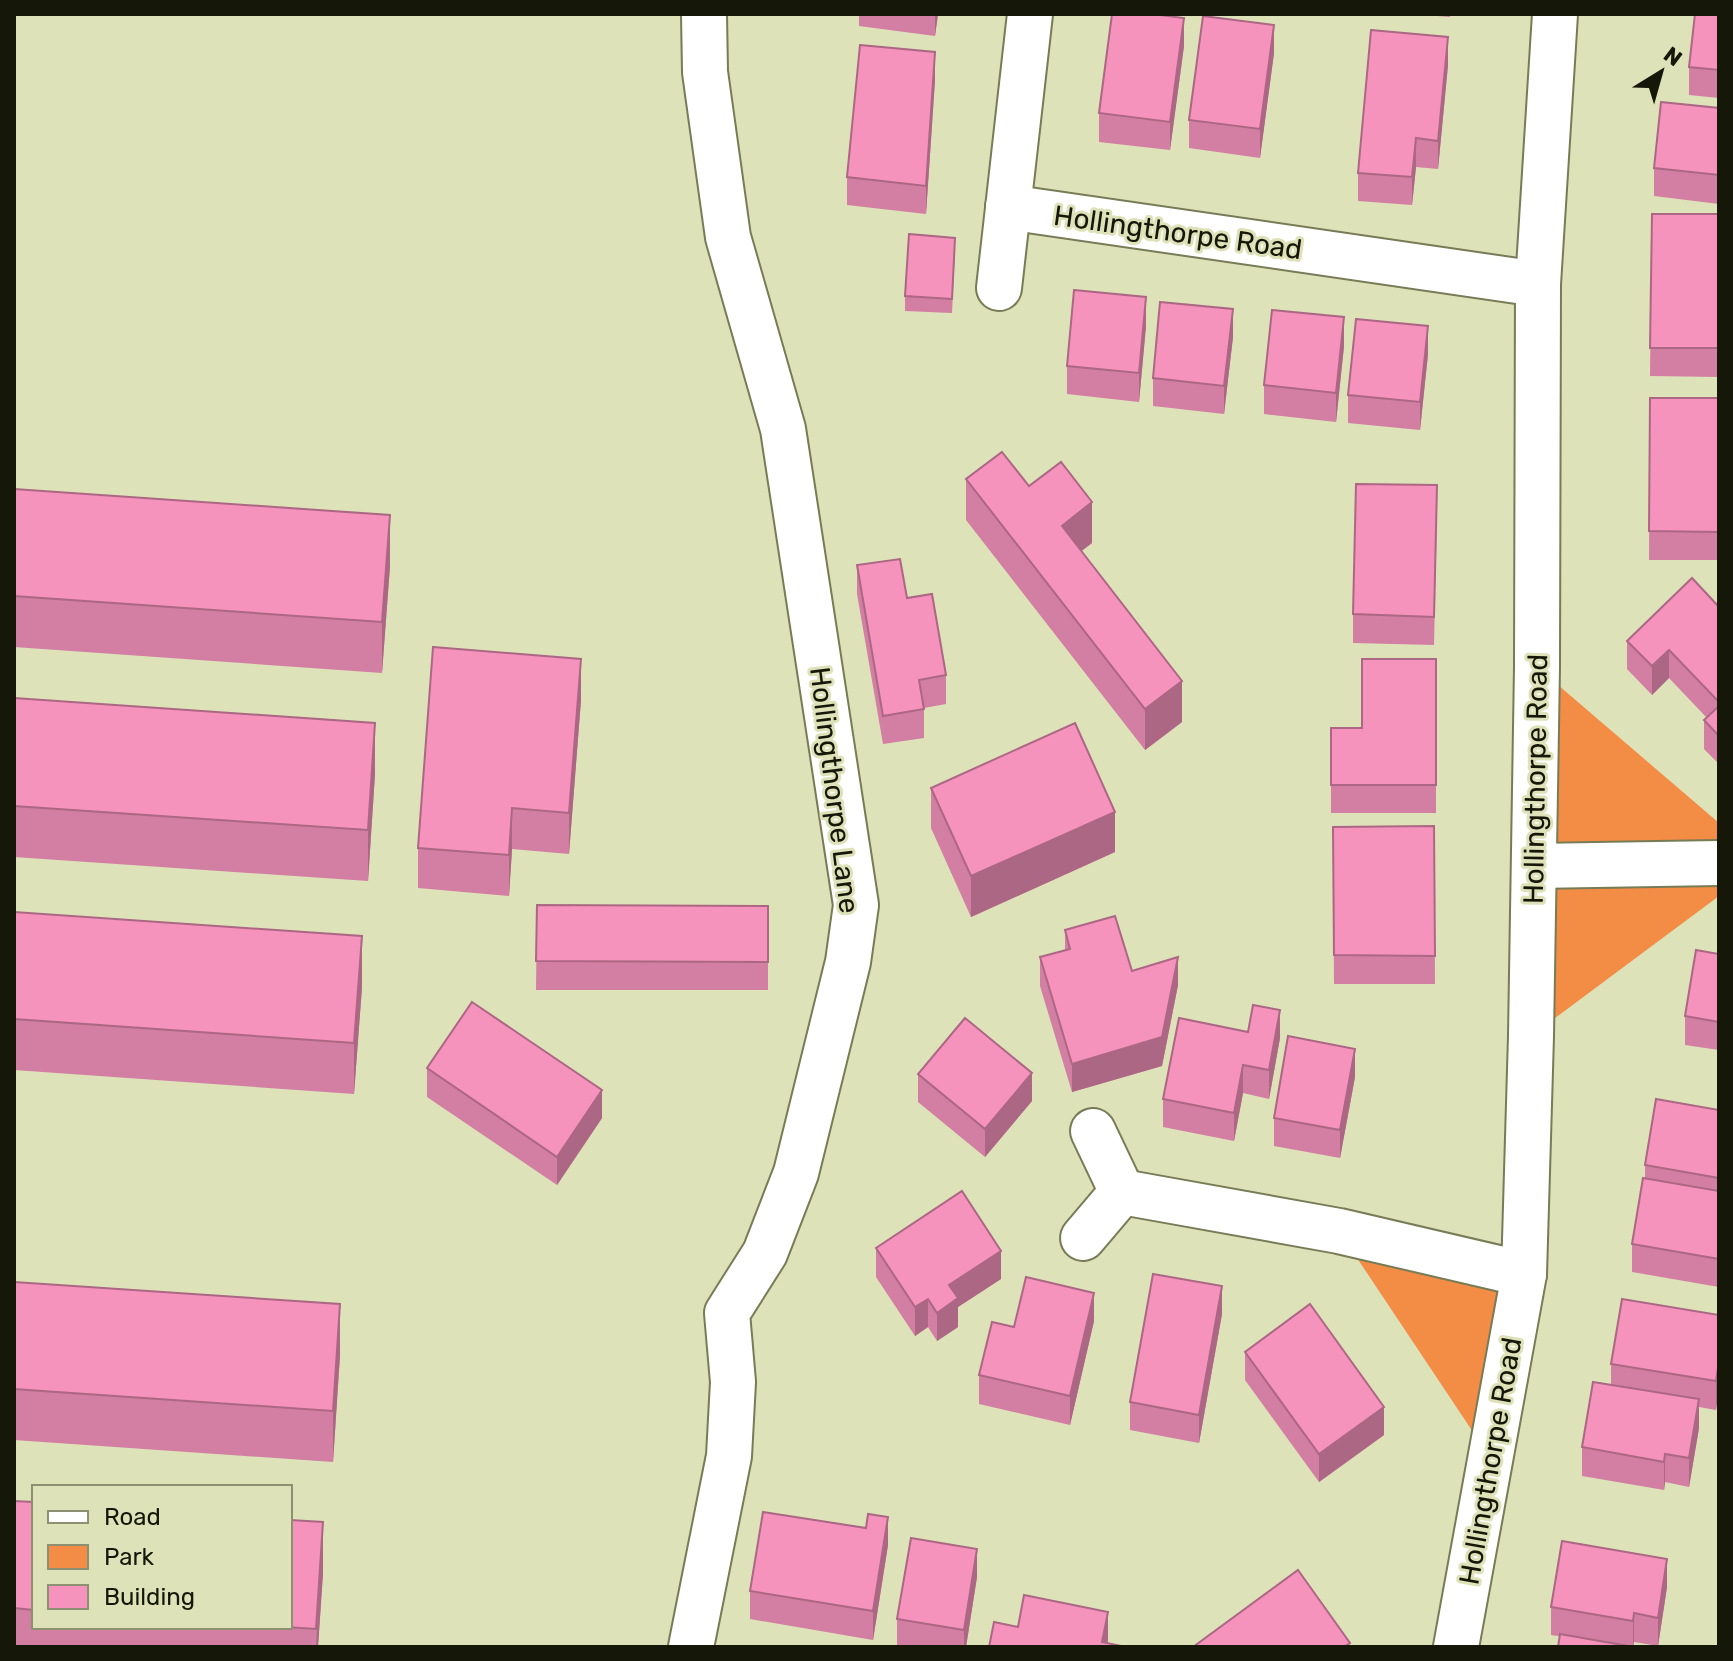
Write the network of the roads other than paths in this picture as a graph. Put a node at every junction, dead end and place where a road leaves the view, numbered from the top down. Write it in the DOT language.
graph roads {
  1 [pos="704,14"];
  2 [pos="1030,14"];
  3 [pos="1555,14"];
  4 [pos="1008,207"];
  5 [pos="1538,284"];
  6 [pos="999,288"];
  7 [pos="1719,863"];
  8 [pos="1534,866"];
  9 [pos="1093,1131"];
  10 [pos="1122,1192"];
  11 [pos="1083,1238"];
  12 [pos="1524,1274"];
  13 [pos="691,1647"];
  14 [pos="1456,1647"];
  1 -- 13 [label="street, Hollingthorpe Lane"];
  2 -- 4 [label="street"];
  3 -- 5 [label="street, Hollingthorpe Road"];
  4 -- 5 [label="street, Hollingthorpe Road"];
  4 -- 6 [label="street"];
  5 -- 8 [label="street, Hollingthorpe Road"];
  7 -- 8 [label="street"];
  8 -- 12 [label="street, Hollingthorpe Road"];
  9 -- 10 [label="street"];
  10 -- 11 [label="street"];
  10 -- 12 [label="street"];
  12 -- 14 [label="street, Hollingthorpe Road"];
}
